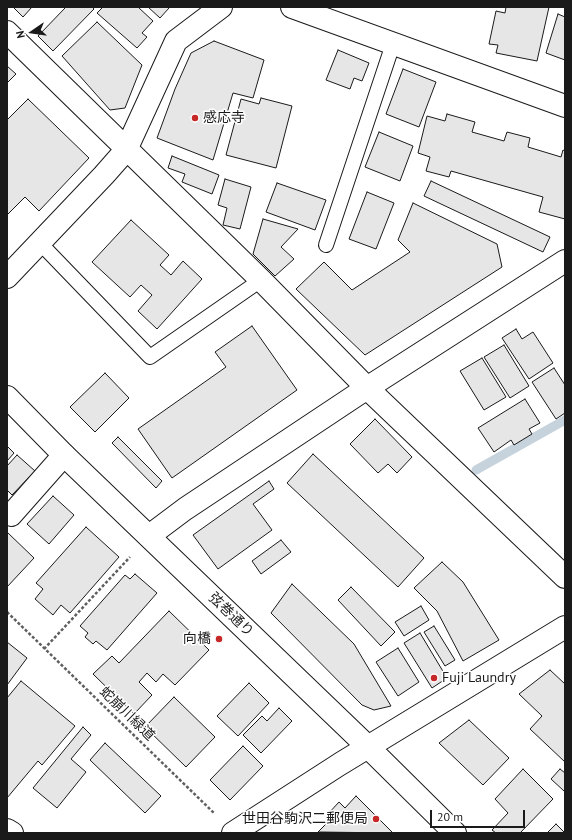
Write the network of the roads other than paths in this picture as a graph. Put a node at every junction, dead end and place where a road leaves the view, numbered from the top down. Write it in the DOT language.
graph roads {
  1 [pos="221,7"];
  2 [pos="292,7"];
  3 [pos="7,32"];
  4 [pos="393,44"];
  5 [pos="565,106"];
  6 [pos="126,150"];
  7 [pos="40,244"];
  8 [pos="326,245"];
  9 [pos="565,261"];
  10 [pos="7,277"];
  11 [pos="261,280"];
  12 [pos="367,388"];
  13 [pos="7,397"];
  14 [pos="64,455"];
  15 [pos="11,515"];
  16 [pos="149,536"];
  17 [pos="565,577"];
  18 [pos="565,627"];
  19 [pos="368,747"];
  20 [pos="7,830"];
  21 [pos="12,833"];
  22 [pos="233,833"];
  23 [pos="455,833"];
  1 -- 6 [label="street"];
  2 -- 4 [label="street"];
  3 -- 6 [label="street"];
  4 -- 5 [label="street"];
  4 -- 8 [label="lane"];
  6 -- 7 [label="street"];
  6 -- 11 [label="street"];
  7 -- 10 [label="street"];
  7 -- 11 [label="lane"];
  9 -- 12 [label="street"];
  11 -- 12 [label="street"];
  12 -- 16 [label="street"];
  12 -- 17 [label="street"];
  13 -- 14 [label="street, 弦巻通り"];
  14 -- 15 [label="street"];
  14 -- 16 [label="street, 弦巻通り"];
  16 -- 19 [label="street, 弦巻通り"];
  18 -- 19 [label="street"];
  19 -- 22 [label="street"];
  19 -- 23 [label="street, 弦巻通り"];
  20 -- 21 [label="street"];
}
